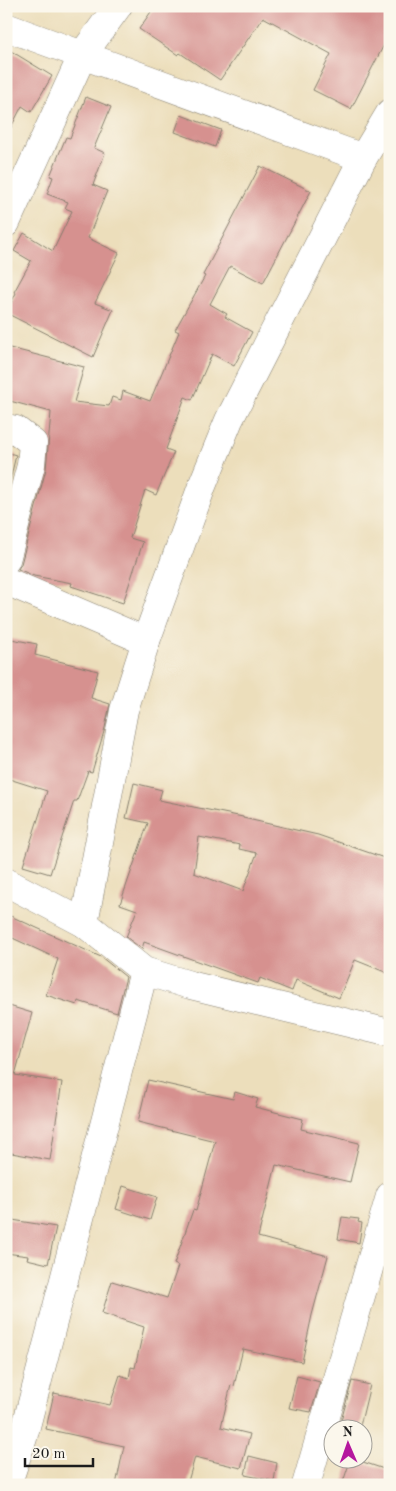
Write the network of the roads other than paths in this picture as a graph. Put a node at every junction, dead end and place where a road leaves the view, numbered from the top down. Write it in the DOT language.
graph roads {
  1 [pos="118,6"];
  2 [pos="6,27"];
  3 [pos="83,54"];
  4 [pos="390,113"];
  5 [pos="363,158"];
  6 [pos="6,223"];
  7 [pos="6,428"];
  8 [pos="6,560"];
  9 [pos="6,581"];
  10 [pos="146,641"];
  11 [pos="6,882"];
  12 [pos="84,923"];
  13 [pos="144,971"];
  14 [pos="390,1033"];
  15 [pos="390,1196"];
  16 [pos="7,1485"];
  17 [pos="306,1485"];
  1 -- 3 [label="street"];
  2 -- 3 [label="street"];
  3 -- 5 [label="street"];
  3 -- 6 [label="street"];
  4 -- 5 [label="street"];
  5 -- 10 [label="street"];
  7 -- 8 [label="street"];
  9 -- 10 [label="street"];
  10 -- 12 [label="street"];
  11 -- 12 [label="street"];
  12 -- 13 [label="street"];
  13 -- 14 [label="street"];
  13 -- 16 [label="street"];
  15 -- 17 [label="street"];
}
